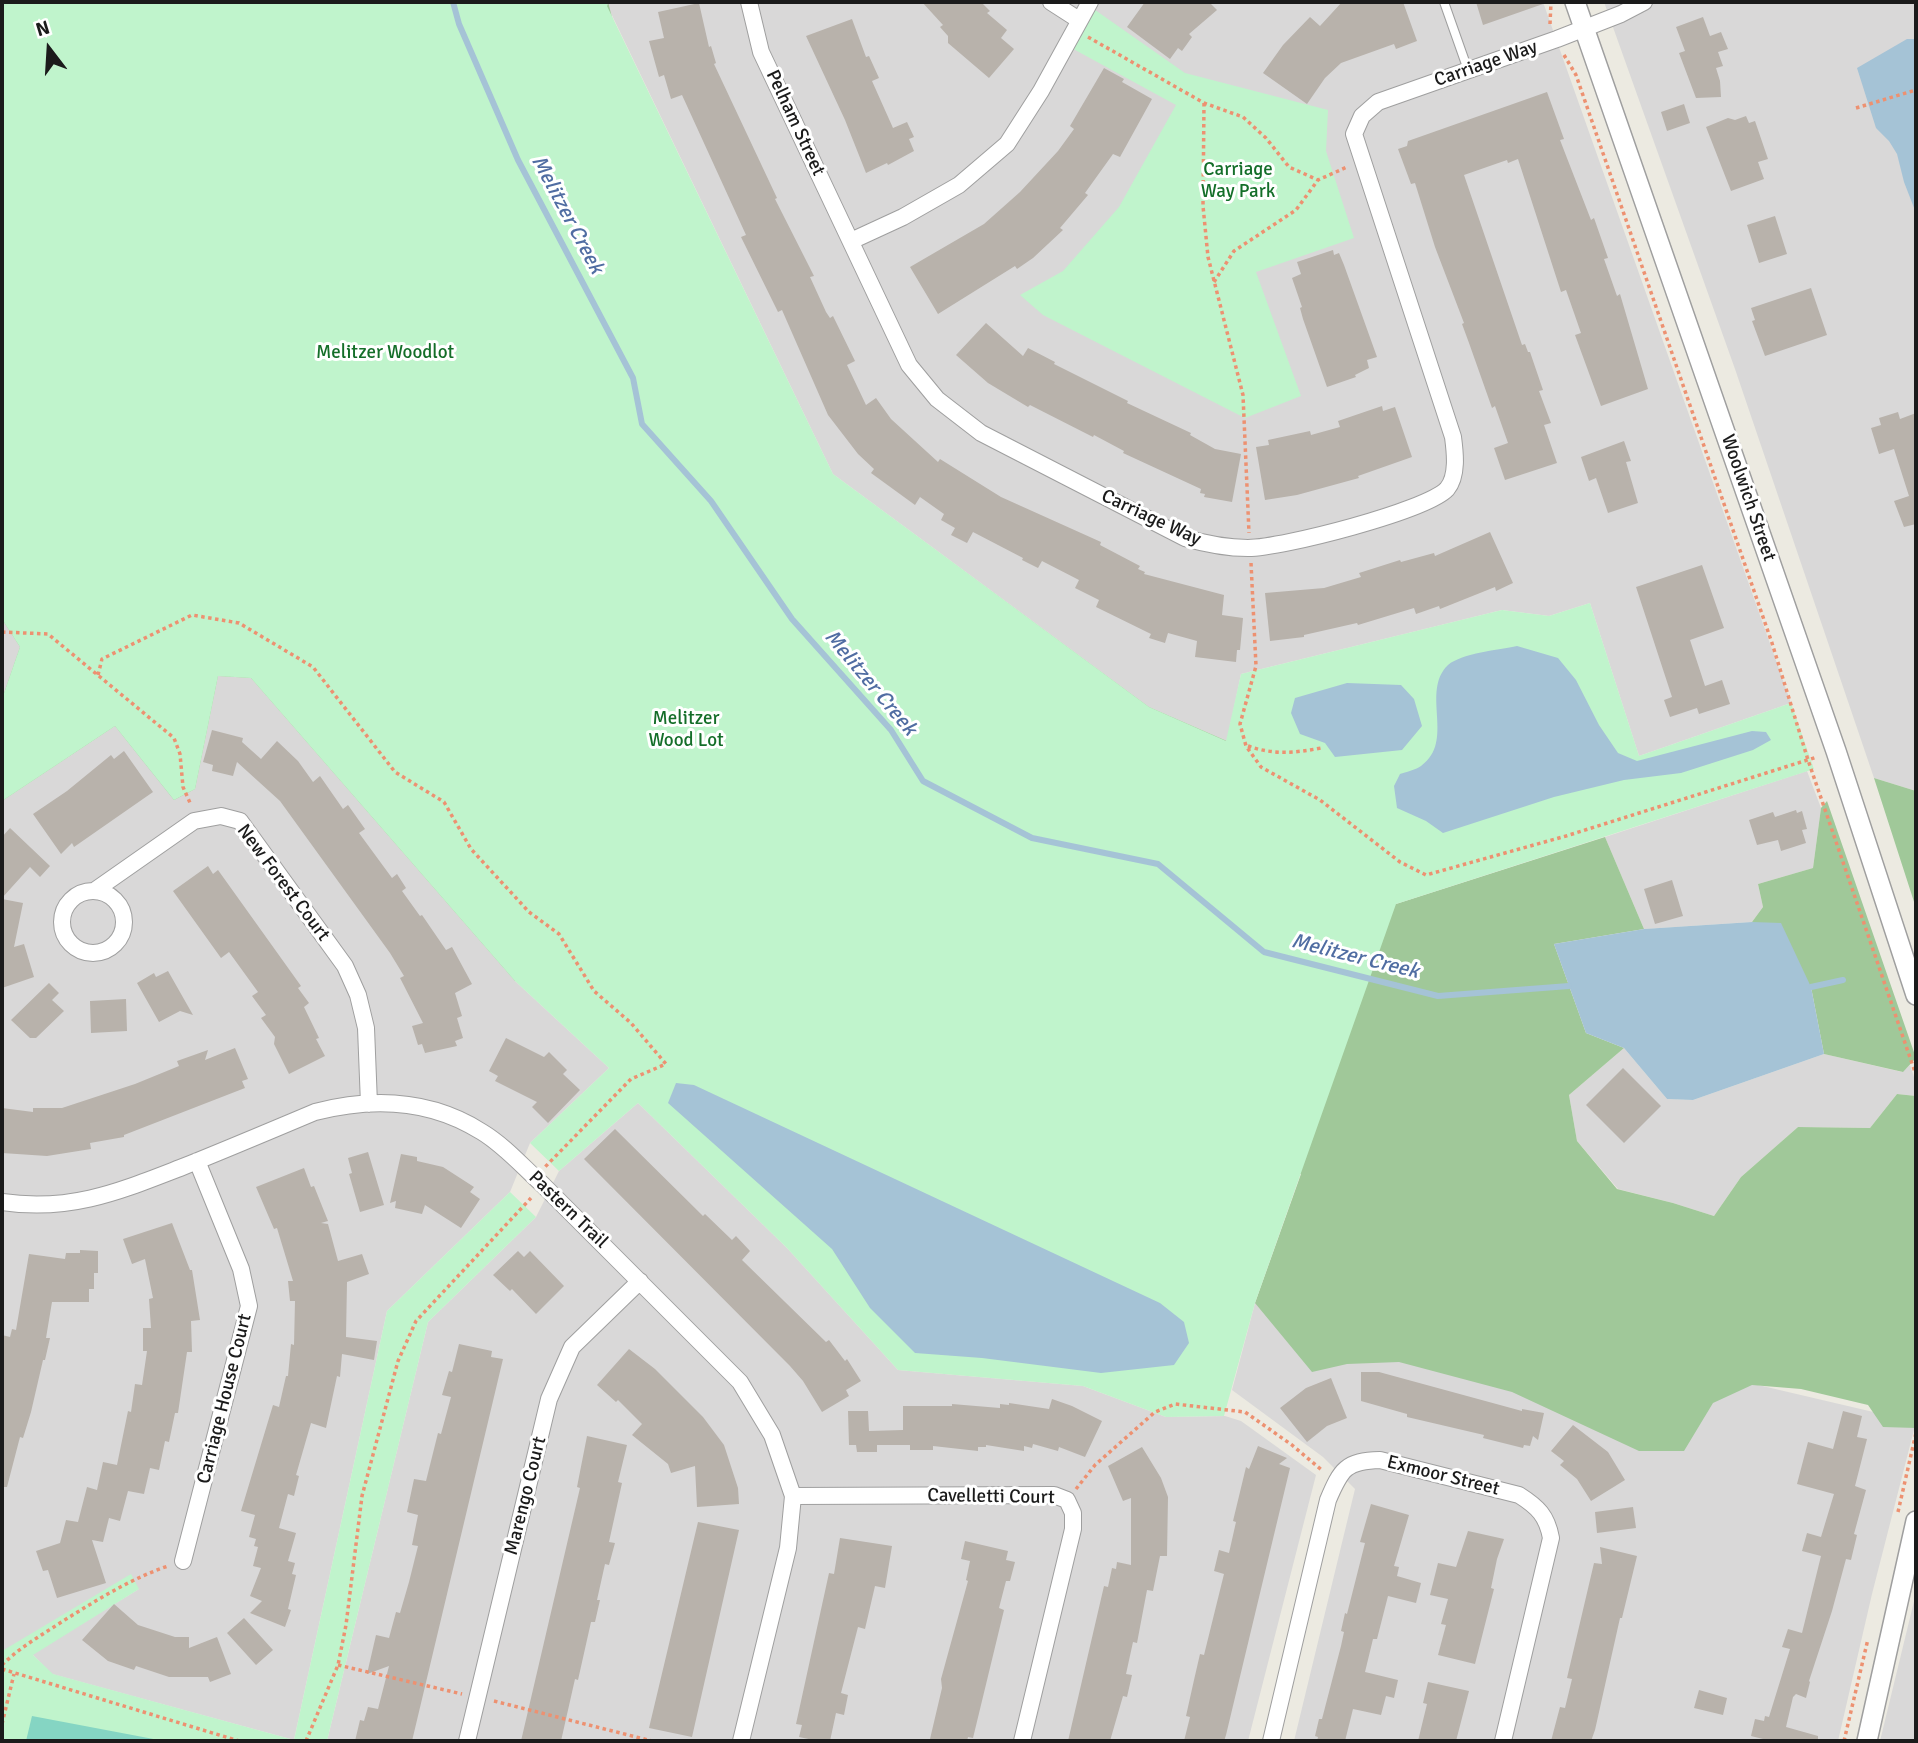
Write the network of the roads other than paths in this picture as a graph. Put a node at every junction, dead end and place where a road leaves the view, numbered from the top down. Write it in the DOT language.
graph roads {
  1 [pos="750,2"];
  2 [pos="1051,2"];
  3 [pos="1090,2"];
  4 [pos="1444,2"];
  5 [pos="1575,2"];
  6 [pos="1644,2"];
  7 [pos="1077,24"];
  8 [pos="1584,28"];
  9 [pos="1468,70"];
  10 [pos="851,241"];
  11 [pos="94,891"];
  12 [pos="1916,995"];
  13 [pos="369,1104"];
  14 [pos="197,1161"];
  15 [pos="2,1202"];
  16 [pos="640,1281"];
  17 [pos="793,1496"];
  18 [pos="1916,1521"];
  19 [pos="183,1561"];
  20 [pos="467,1741"];
  21 [pos="741,1741"];
  22 [pos="1022,1741"];
  23 [pos="1271,1741"];
  24 [pos="1503,1741"];
  25 [pos="1867,1741"];
  1 -- 10 [label="street, Pelham Street"];
  2 -- 7 [label="street"];
  3 -- 7 [label="street"];
  4 -- 9 [label="lane"];
  5 -- 8 [label="street, Woolwich Street"];
  6 -- 8 [label="street, Carriage Way"];
  7 -- 10 [label="street"];
  8 -- 9 [label="street, Carriage Way"];
  8 -- 12 [label="street, Woolwich Street"];
  9 -- 10 [label="street, Carriage Way"];
  11 -- 13 [label="street, New Forest Court"];
  13 -- 14 [label="street, Pastern Trail"];
  13 -- 16 [label="street, Pastern Trail"];
  14 -- 15 [label="street, Pastern Trail"];
  14 -- 19 [label="street, Carriage House Court"];
  16 -- 17 [label="street, Pastern Trail"];
  16 -- 20 [label="street, Marengo Court"];
  17 -- 21 [label="street, Pastern Trail"];
  17 -- 22 [label="street, Cavelletti Court"];
  18 -- 25 [label="street"];
  23 -- 24 [label="street, Exmoor Street"];
}
